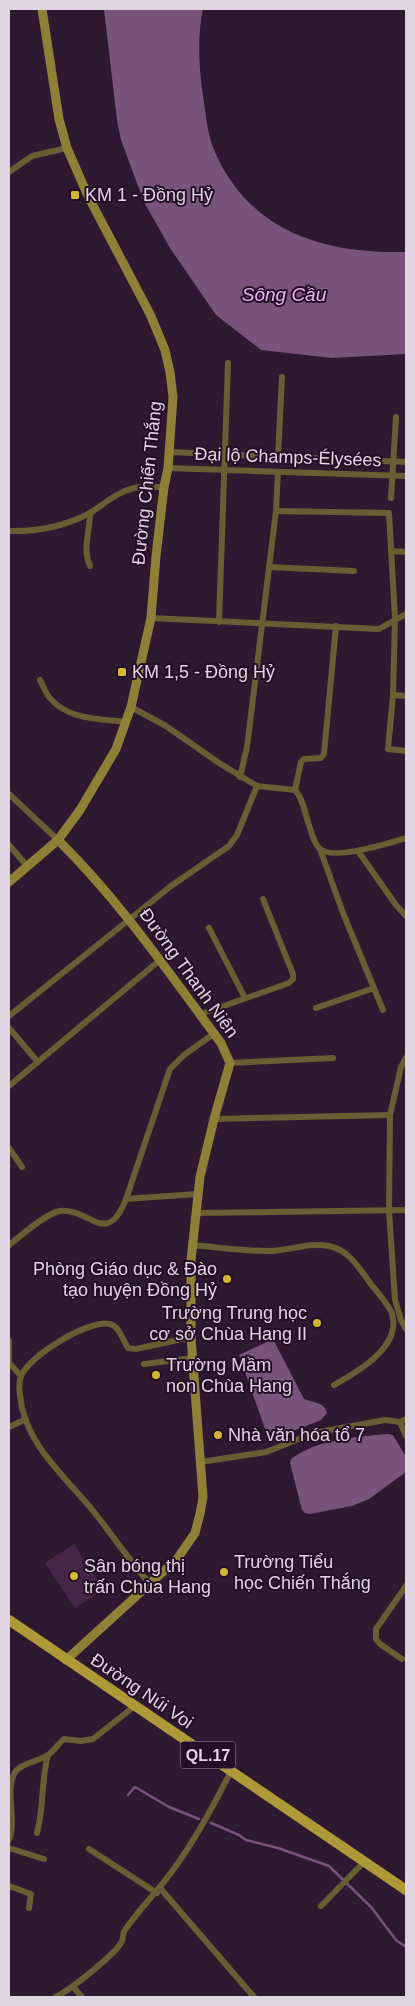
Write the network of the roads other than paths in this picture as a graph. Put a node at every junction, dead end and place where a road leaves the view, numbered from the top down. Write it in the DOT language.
graph roads {
  1 [pos="42,9"];
  2 [pos="67,148"];
  3 [pos="9,172"];
  4 [pos="228,363"];
  5 [pos="282,377"];
  6 [pos="396,417"];
  7 [pos="169,452"];
  8 [pos="224,454"];
  9 [pos="278,456"];
  10 [pos="394,461"];
  11 [pos="406,462"];
  12 [pos="168,468"];
  13 [pos="224,470"];
  14 [pos="278,472"];
  15 [pos="393,475"];
  16 [pos="406,476"];
  17 [pos="164,487"];
  18 [pos="391,498"];
  19 [pos="276,511"];
  20 [pos="90,513"];
  21 [pos="9,531"];
  22 [pos="391,551"];
  23 [pos="406,552"];
  24 [pos="90,566"];
  25 [pos="269,567"];
  26 [pos="354,571"];
  27 [pos="406,614"];
  28 [pos="151,618"];
  29 [pos="395,619"];
  30 [pos="219,622"];
  31 [pos="262,623"];
  32 [pos="336,626"];
  33 [pos="40,680"];
  34 [pos="393,695"];
  35 [pos="406,696"];
  36 [pos="131,707"];
  37 [pos="126,722"];
  38 [pos="406,751"];
  39 [pos="240,777"];
  40 [pos="257,786"];
  41 [pos="295,790"];
  42 [pos="9,794"];
  43 [pos="406,838"];
  44 [pos="58,840"];
  45 [pos="9,845"];
  46 [pos="320,849"];
  47 [pos="358,851"];
  48 [pos="28,866"];
  49 [pos="9,882"];
  50 [pos="263,899"];
  51 [pos="406,916"];
  52 [pos="129,919"];
  53 [pos="209,928"];
  54 [pos="160,960"];
  55 [pos="374,988"];
  56 [pos="245,998"];
  57 [pos="316,1008"];
  58 [pos="383,1010"];
  59 [pos="201,1014"];
  60 [pos="9,1016"];
  61 [pos="9,1028"];
  62 [pos="214,1033"];
  63 [pos="333,1058"];
  64 [pos="406,1058"];
  65 [pos="38,1062"];
  66 [pos="230,1063"];
  67 [pos="9,1086"];
  68 [pos="390,1115"];
  69 [pos="214,1119"];
  70 [pos="9,1148"];
  71 [pos="22,1167"];
  72 [pos="197,1194"];
  73 [pos="126,1199"];
  74 [pos="389,1210"];
  75 [pos="406,1210"];
  76 [pos="195,1213"];
  77 [pos="9,1245"];
  78 [pos="192,1245"];
  79 [pos="406,1329"];
  80 [pos="192,1337"];
  81 [pos="9,1340"];
  82 [pos="193,1358"];
  83 [pos="9,1361"];
  84 [pos="144,1364"];
  85 [pos="21,1376"];
  86 [pos="334,1385"];
  87 [pos="26,1419"];
  88 [pos="403,1421"];
  89 [pos="9,1427"];
  90 [pos="406,1436"];
  91 [pos="201,1462"];
  92 [pos="150,1584"];
  93 [pos="406,1586"];
  94 [pos="9,1620"];
  95 [pos="402,1659"];
  96 [pos="66,1660"];
  97 [pos="136,1705"];
  98 [pos="48,1755"];
  99 [pos="232,1771"];
  100 [pos="37,1833"];
  101 [pos="9,1840"];
  102 [pos="9,1848"];
  103 [pos="89,1849"];
  104 [pos="44,1860"];
  105 [pos="364,1861"];
  106 [pos="9,1886"];
  107 [pos="406,1890"];
  108 [pos="158,1891"];
  109 [pos="321,1906"];
  110 [pos="30,1908"];
  111 [pos="73,1987"];
  112 [pos="55,1997"];
  113 [pos="82,1997"];
  114 [pos="254,1997"];
  1 -- 2 [label="main road, Đường Chiến Thắng"];
  2 -- 3 [label="street"];
  2 -- 7 [label="main road, Đường Chiến Thắng"];
  4 -- 8 [label="street"];
  5 -- 9 [label="street"];
  6 -- 10 [label="street"];
  7 -- 8 [label="street, Đại lộ Champs-Élysées"];
  7 -- 12 [label="main road, Đường Chiến Thắng"];
  8 -- 9 [label="street, Đại lộ Champs-Élysées"];
  8 -- 13 [label="street"];
  9 -- 10 [label="street, Đại lộ Champs-Élysées"];
  10 -- 11 [label="street, Đại lộ Champs-Élysées"];
  10 -- 15 [label="street"];
  12 -- 13 [label="street, Đại lộ Champs-Élysées"];
  12 -- 17 [label="main road, Đường Chiến Thắng"];
  13 -- 14 [label="street, Đại lộ Champs-Élysées"];
  13 -- 30 [label="street"];
  14 -- 15 [label="street, Đại lộ Champs-Élysées"];
  14 -- 19 [label="street"];
  15 -- 16 [label="street, Đại lộ Champs-Élysées"];
  15 -- 18 [label="street"];
  17 -- 20 [label="street"];
  17 -- 28 [label="main road, Đường Chiến Thắng"];
  19 -- 22 [label="street"];
  19 -- 25 [label="street"];
  20 -- 21 [label="street"];
  20 -- 24 [label="street"];
  22 -- 23 [label="street"];
  22 -- 29 [label="street"];
  25 -- 26 [label="street"];
  25 -- 31 [label="street"];
  27 -- 29 [label="street"];
  28 -- 30 [label="street"];
  28 -- 36 [label="main road, Đường Chiến Thắng"];
  29 -- 32 [label="street"];
  29 -- 34 [label="street"];
  30 -- 31 [label="street"];
  31 -- 32 [label="street"];
  31 -- 39 [label="street"];
  32 -- 41 [label="street"];
  33 -- 37 [label="street"];
  34 -- 35 [label="street"];
  34 -- 38 [label="street"];
  36 -- 37 [label="main road, Đường Chiến Thắng"];
  36 -- 39 [label="street"];
  37 -- 44 [label="main road, Đường Chiến Thắng"];
  39 -- 40 [label="street"];
  40 -- 41 [label="street"];
  40 -- 52 [label="street"];
  41 -- 46 [label="street"];
  42 -- 44 [label="street"];
  43 -- 47 [label="street"];
  44 -- 48 [label="main road, Đường Chiến Thắng"];
  44 -- 52 [label="main road, Đường Thanh Niên"];
  45 -- 48 [label="street"];
  46 -- 47 [label="street"];
  46 -- 55 [label="street"];
  47 -- 51 [label="street"];
  48 -- 49 [label="main road, Đường Chiến Thắng"];
  50 -- 56 [label="street"];
  52 -- 54 [label="main road, Đường Thanh Niên"];
  52 -- 60 [label="street"];
  53 -- 56 [label="street"];
  54 -- 59 [label="main road, Đường Thanh Niên"];
  54 -- 65 [label="street"];
  55 -- 57 [label="street"];
  55 -- 58 [label="street"];
  56 -- 59 [label="street"];
  59 -- 62 [label="main road, Đường Thanh Niên"];
  61 -- 65 [label="street"];
  62 -- 66 [label="main road, Đường Thanh Niên"];
  62 -- 73 [label="street"];
  63 -- 66 [label="street"];
  64 -- 68 [label="street"];
  65 -- 67 [label="street"];
  66 -- 69 [label="main road, Đường Thanh Niên"];
  68 -- 69 [label="street"];
  68 -- 74 [label="street"];
  69 -- 72 [label="main road, Đường Thanh Niên"];
  70 -- 71 [label="street"];
  72 -- 73 [label="street"];
  72 -- 76 [label="main road, Đường Thanh Niên"];
  73 -- 77 [label="street"];
  74 -- 75 [label="street"];
  74 -- 76 [label="street"];
  74 -- 79 [label="street"];
  76 -- 78 [label="main road, Đường Thanh Niên"];
  78 -- 80 [label="main road, Đường Thanh Niên"];
  78 -- 86 [label="street"];
  80 -- 82 [label="main road, Đường Thanh Niên"];
  80 -- 85 [label="street"];
  81 -- 83 [label="street"];
  82 -- 84 [label="street"];
  82 -- 91 [label="main road, Đường Thanh Niên"];
  83 -- 85 [label="street"];
  85 -- 87 [label="street"];
  87 -- 89 [label="street"];
  87 -- 92 [label="street"];
  88 -- 90 [label="street"];
  88 -- 91 [label="street"];
  91 -- 92 [label="main road, Đường Thanh Niên"];
  92 -- 96 [label="main road, Đường Thanh Niên"];
  93 -- 95 [label="street"];
  94 -- 96 [label="main road, Đường Núi Voi / QL.17"];
  96 -- 97 [label="main road, Đường Núi Voi / QL.17"];
  97 -- 98 [label="street"];
  97 -- 99 [label="main road, Đường Núi Voi / QL.17"];
  98 -- 100 [label="street"];
  98 -- 101 [label="street"];
  99 -- 105 [label="main road, Đường Núi Voi / QL.17"];
  99 -- 108 [label="street"];
  102 -- 104 [label="street"];
  103 -- 108 [label="street"];
  105 -- 107 [label="main road, Đường Núi Voi / QL.17"];
  105 -- 109 [label="street"];
  106 -- 110 [label="street"];
  108 -- 111 [label="street"];
  108 -- 114 [label="street"];
  111 -- 112 [label="street"];
  111 -- 113 [label="street"];
}
